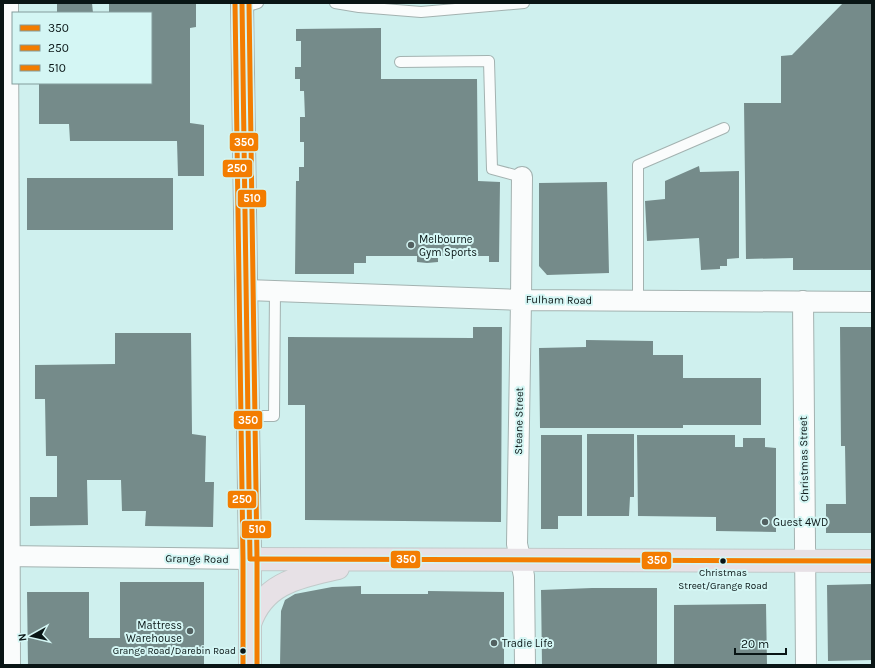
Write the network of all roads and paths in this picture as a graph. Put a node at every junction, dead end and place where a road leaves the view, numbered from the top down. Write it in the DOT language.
graph roads {
  1 [pos="8,3"];
  2 [pos="335,3"];
  3 [pos="524,3"];
  4 [pos="248,5"];
  5 [pos="400,62"];
  6 [pos="724,128"];
  7 [pos="522,177"];
  8 [pos="246,290"];
  9 [pos="275,290"];
  10 [pos="521,300"];
  11 [pos="638,301"];
  12 [pos="803,302"];
  13 [pos="872,302"];
  14 [pos="248,416"];
  15 [pos="6,556"];
  16 [pos="250,559"];
  17 [pos="372,560"];
  18 [pos="521,560"];
  19 [pos="805,561"];
  20 [pos="872,561"];
  21 [pos="250,625"];
  22 [pos="10,665"];
  23 [pos="250,665"];
  24 [pos="525,665"];
  25 [pos="806,665"];
  1 -- 15 [label="street"];
  2 -- 3 [label="lane"];
  4 -- 8 [label="main road"];
  5 -- 7 [label="lane"];
  6 -- 11 [label="lane"];
  7 -- 10 [label="street, Steane Street"];
  8 -- 9 [label="street, Fulham Road"];
  8 -- 14 [label="main road"];
  9 -- 10 [label="street, Fulham Road"];
  9 -- 14 [label="lane"];
  10 -- 11 [label="street, Fulham Road"];
  10 -- 18 [label="street, Steane Street"];
  11 -- 12 [label="street, Fulham Road"];
  12 -- 13 [label="street, Fulham Road"];
  12 -- 19 [label="street, Christmas Street"];
  14 -- 16 [label="main road"];
  15 -- 16 [label="street, Grange Road"];
  15 -- 22 [label="street"];
  16 -- 17 [label="main road, Grange Road"];
  16 -- 21 [label="main road"];
  17 -- 18 [label="main road, Grange Road"];
  17 -- 21 [label="main road"];
  18 -- 19 [label="main road, Grange Road"];
  18 -- 24 [label="street, Steane Street"];
  19 -- 20 [label="main road, Grange Road"];
  19 -- 25 [label="street, Christmas Street"];
  21 -- 23 [label="main road"];
}
